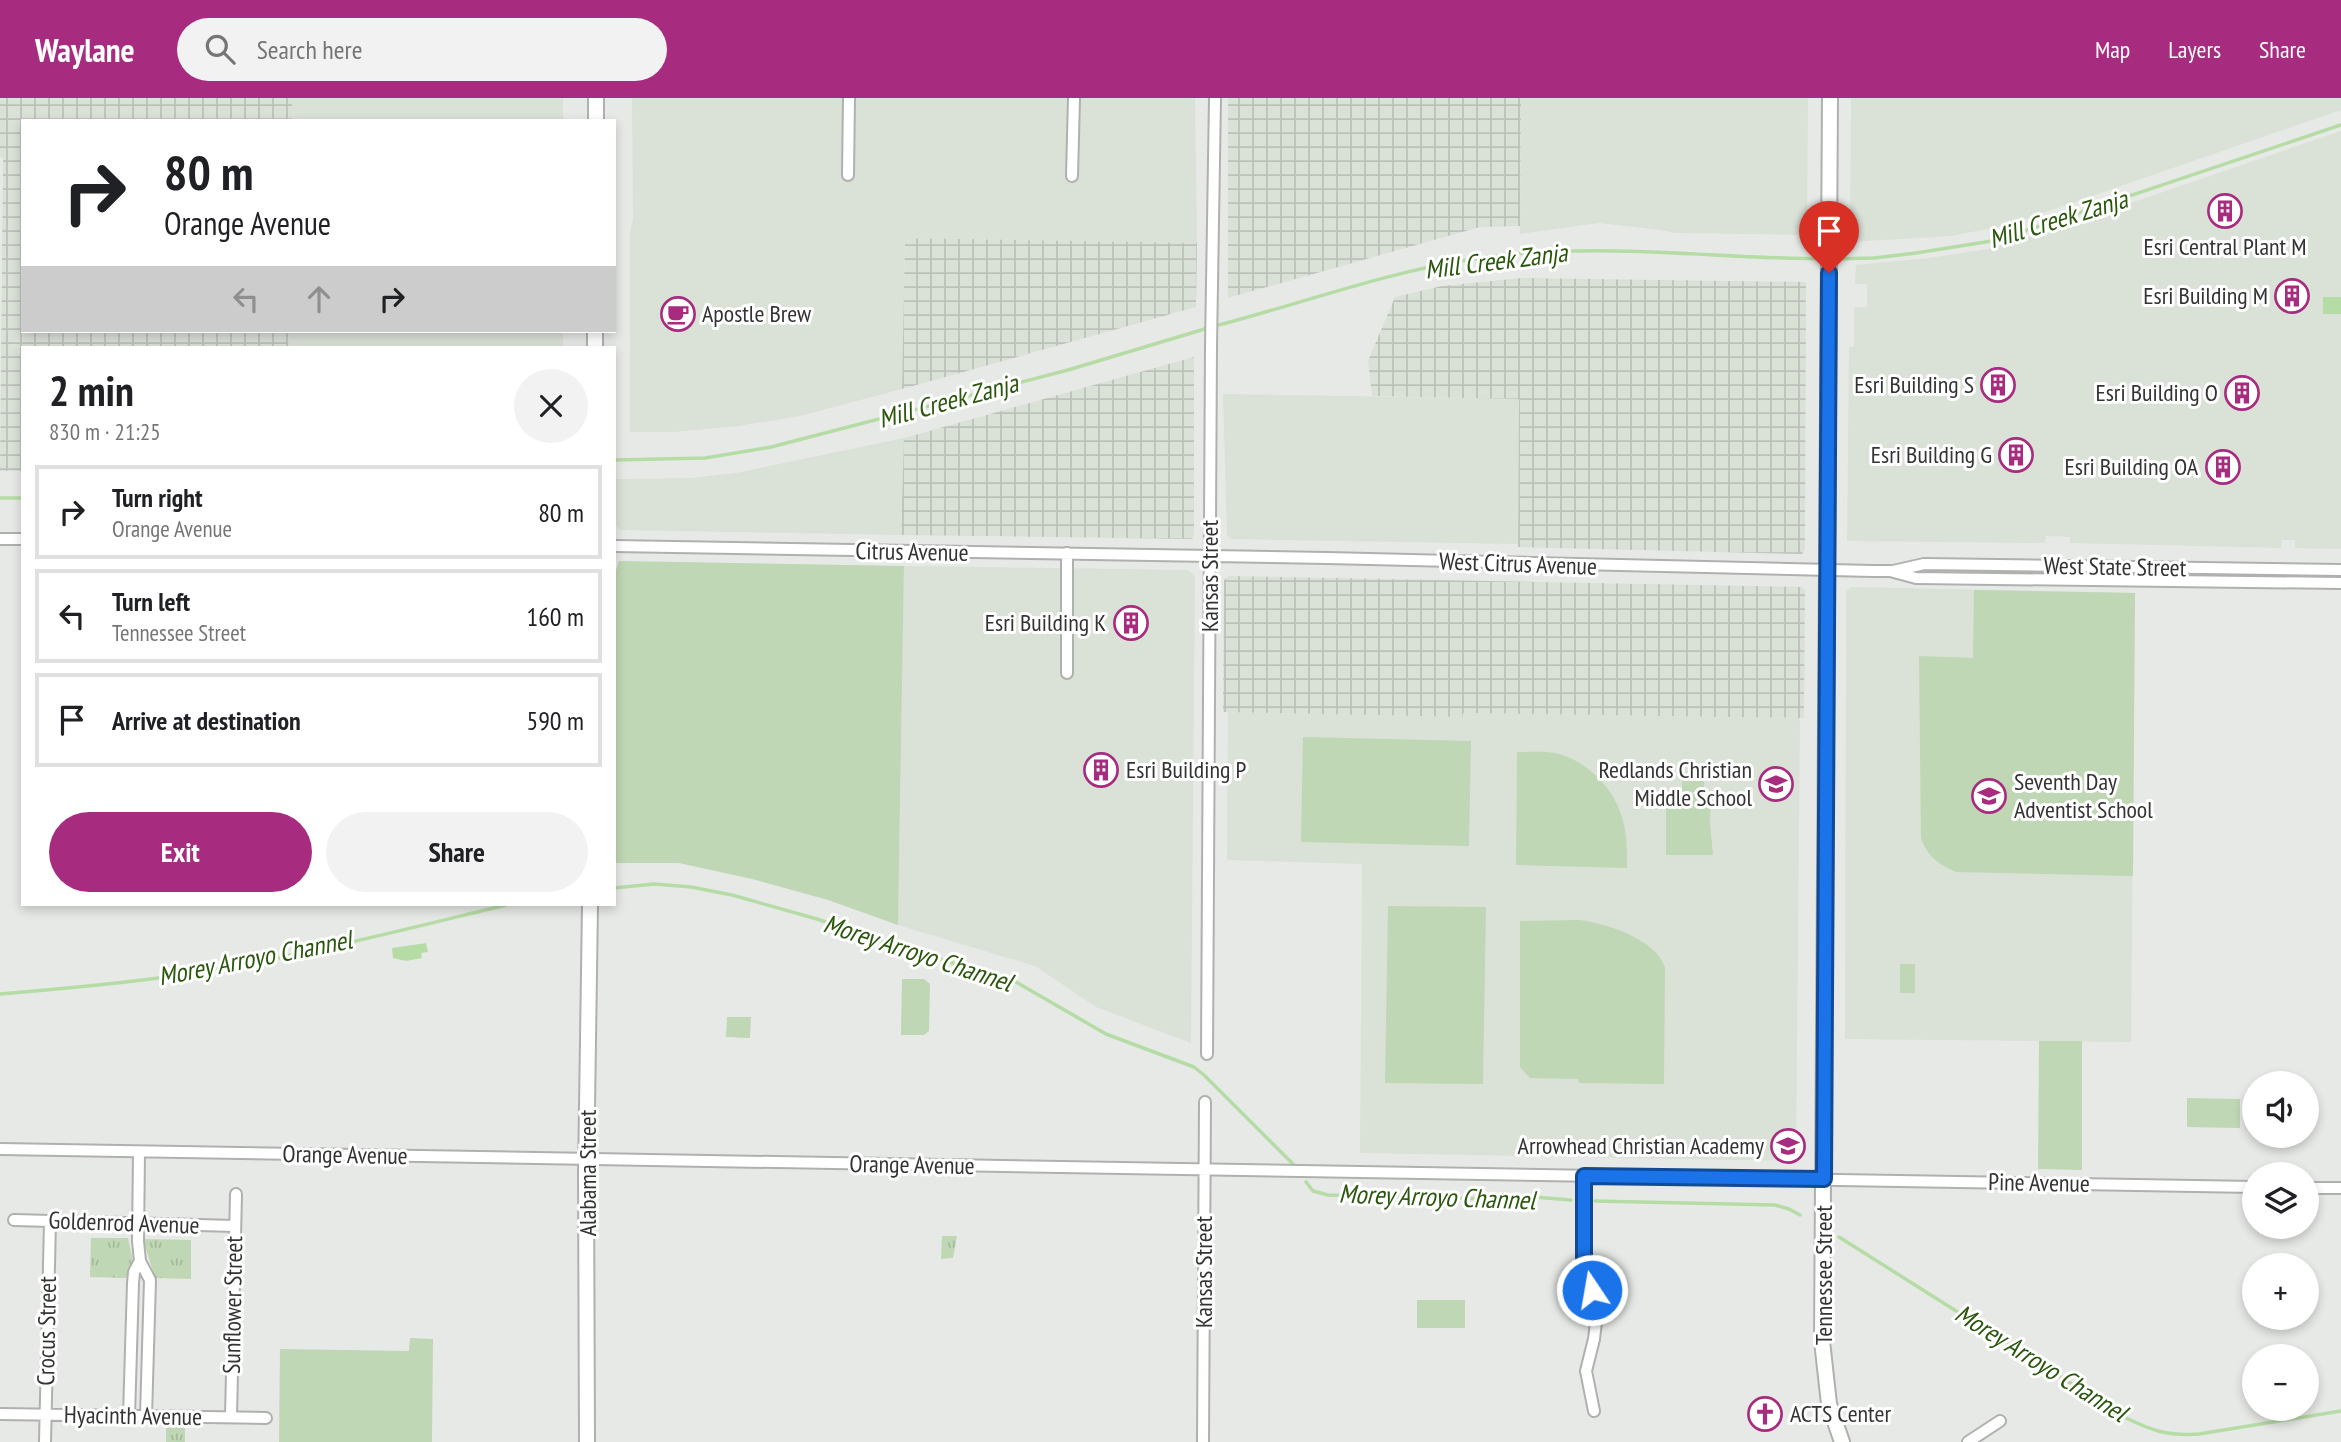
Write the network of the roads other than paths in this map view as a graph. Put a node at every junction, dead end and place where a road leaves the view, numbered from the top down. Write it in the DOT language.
graph roads {
  1 [pos="597,98"];
  2 [pos="849,98"];
  3 [pos="1074,98"];
  4 [pos="1215,98"];
  5 [pos="1830,98"];
  6 [pos="596,119"];
  7 [pos="848,175"];
  8 [pos="1072,176"];
  9 [pos="0,538"];
  10 [pos="21,539"];
  11 [pos="616,546"];
  12 [pos="1068,553"];
  13 [pos="1210,556"];
  14 [pos="2341,570"];
  15 [pos="1827,571"];
  16 [pos="1890,571"];
  17 [pos="2341,583"];
  18 [pos="1068,673"];
  19 [pos="590,906"];
  20 [pos="1207,1054"];
  21 [pos="1205,1102"];
  22 [pos="0,1149"];
  23 [pos="139,1152"];
  24 [pos="587,1158"];
  25 [pos="1205,1170"];
  26 [pos="1584,1176"];
  27 [pos="1824,1179"];
  28 [pos="2242,1187"];
  29 [pos="2319,1188"];
  30 [pos="2341,1188"];
  31 [pos="236,1194"];
  32 [pos="14,1220"];
  33 [pos="50,1221"];
  34 [pos="138,1223"];
  35 [pos="235,1226"];
  36 [pos="140,1261"];
  37 [pos="1594,1411"];
  38 [pos="0,1414"];
  39 [pos="46,1414"];
  40 [pos="128,1416"];
  41 [pos="146,1416"];
  42 [pos="231,1418"];
  43 [pos="267,1418"];
  44 [pos="2000,1421"];
  45 [pos="45,1442"];
  46 [pos="587,1442"];
  47 [pos="1203,1442"];
  48 [pos="1842,1442"];
  49 [pos="1968,1442"];
  1 -- 6 [label="main road"];
  2 -- 7 [label="street"];
  3 -- 8 [label="street"];
  4 -- 13 [label="street, Kansas Street"];
  5 -- 15 [label="main road, Tennessee Street"];
  9 -- 10 [label="street"];
  11 -- 12 [label="street, Citrus Avenue"];
  12 -- 13 [label="street, Citrus Avenue"];
  12 -- 18 [label="street"];
  13 -- 15 [label="street, West Citrus Avenue"];
  13 -- 20 [label="street, Kansas Street"];
  14 -- 16 [label="street, West State Street"];
  15 -- 16 [label="street, West State Street"];
  15 -- 27 [label="main road, Tennessee Street"];
  16 -- 17 [label="street, West State Street"];
  19 -- 24 [label="main road, Alabama Street"];
  21 -- 25 [label="street, Kansas Street"];
  22 -- 23 [label="street, Orange Avenue"];
  23 -- 24 [label="street, Orange Avenue"];
  23 -- 34 [label="street"];
  24 -- 25 [label="street, Orange Avenue"];
  24 -- 46 [label="main road, Alabama Street"];
  25 -- 26 [label="street, Orange Avenue"];
  25 -- 47 [label="street, Kansas Street"];
  26 -- 27 [label="street, Orange Avenue"];
  26 -- 37 [label="street"];
  27 -- 28 [label="street, Pine Avenue"];
  27 -- 48 [label="main road, Tennessee Street"];
  29 -- 30 [label="street"];
  31 -- 35 [label="street, Sunflower Street"];
  32 -- 33 [label="street, Goldenrod Avenue"];
  33 -- 34 [label="street, Goldenrod Avenue"];
  33 -- 39 [label="street, Crocus Street"];
  34 -- 35 [label="street, Goldenrod Avenue"];
  34 -- 36 [label="street"];
  35 -- 42 [label="street, Sunflower Street"];
  36 -- 40 [label="street"];
  36 -- 41 [label="street"];
  38 -- 39 [label="street, Hyacinth Avenue"];
  39 -- 40 [label="street, Hyacinth Avenue"];
  39 -- 45 [label="street, Crocus Street"];
  40 -- 41 [label="street, Hyacinth Avenue"];
  41 -- 42 [label="street, Hyacinth Avenue"];
  42 -- 43 [label="street, Hyacinth Avenue"];
  44 -- 49 [label="street"];
}
